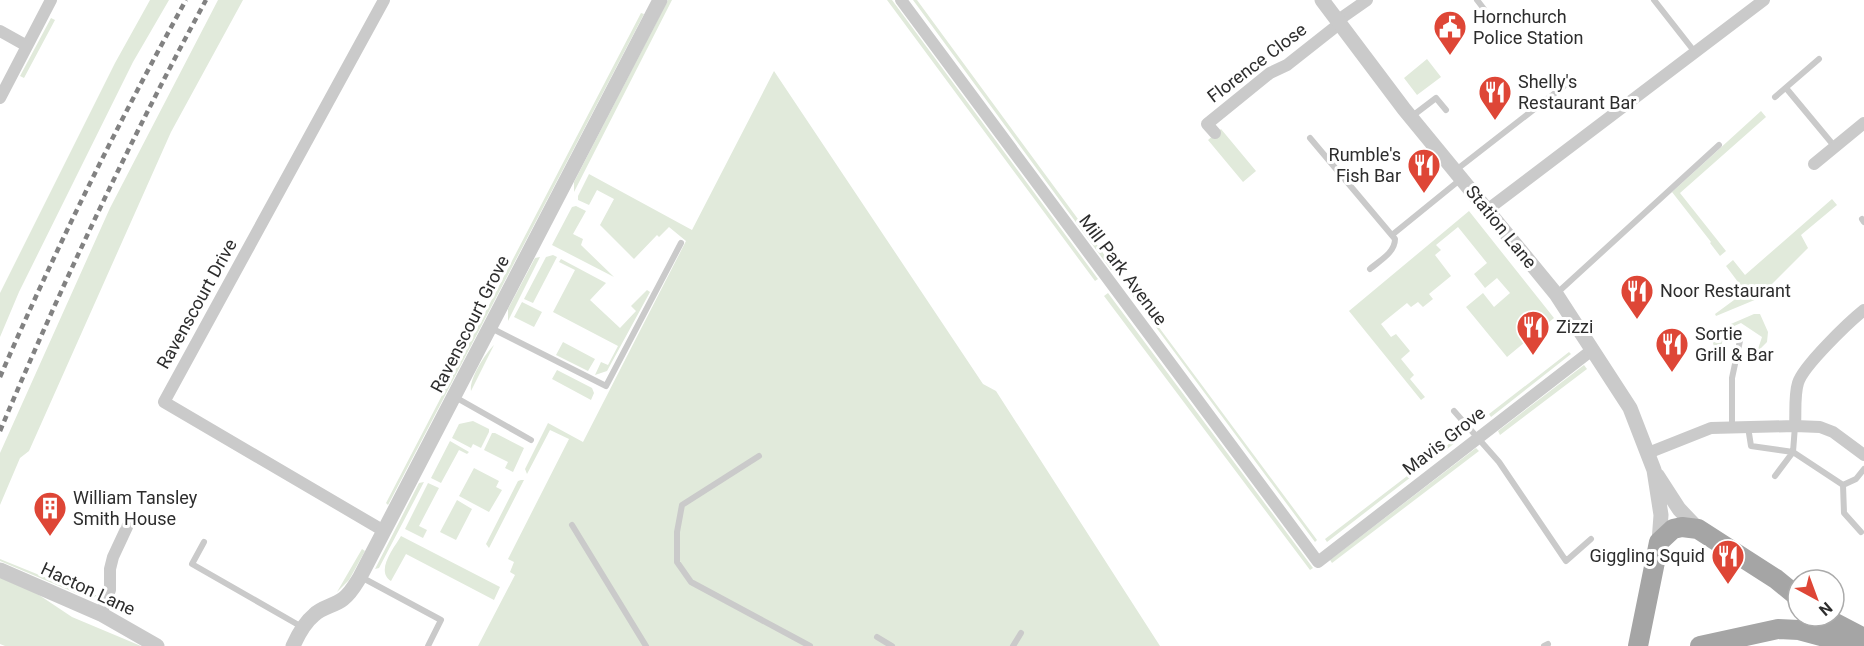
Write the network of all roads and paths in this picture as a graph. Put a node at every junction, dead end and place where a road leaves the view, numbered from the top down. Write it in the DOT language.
graph roads {
  1 [pos="51,0"];
  2 [pos="384,0"];
  3 [pos="660,0"];
  4 [pos="901,0"];
  5 [pos="1322,0"];
  6 [pos="1367,0"];
  7 [pos="1477,0"];
  8 [pos="1654,0"];
  9 [pos="1764,0"];
  10 [pos="1484,9"];
  11 [pos="1338,22"];
  12 [pos="0,31"];
  13 [pos="27,46"];
  14 [pos="1694,51"];
  15 [pos="1819,59"];
  16 [pos="1564,86"];
  17 [pos="1786,88"];
  18 [pos="1775,97"];
  19 [pos="0,98"];
  20 [pos="1446,110"];
  21 [pos="1411,117"];
  22 [pos="1864,123"];
  23 [pos="1215,133"];
  24 [pos="1310,138"];
  25 [pos="1719,145"];
  26 [pos="1835,147"];
  27 [pos="1814,165"];
  28 [pos="1458,175"];
  29 [pos="1486,210"];
  30 [pos="1392,235"];
  31 [pos="681,243"];
  32 [pos="1370,269"];
  33 [pos="1556,294"];
  34 [pos="1863,312"];
  35 [pos="490,328"];
  36 [pos="1741,336"];
  37 [pos="1592,350"];
  38 [pos="454,397"];
  39 [pos="1455,411"];
  40 [pos="1732,426"];
  41 [pos="1748,426"];
  42 [pos="1795,426"];
  43 [pos="1478,437"];
  44 [pos="531,440"];
  45 [pos="1793,452"];
  46 [pos="1648,453"];
  47 [pos="1864,455"];
  48 [pos="759,456"];
  49 [pos="1864,469"];
  50 [pos="1654,470"];
  51 [pos="1775,476"];
  52 [pos="1843,485"];
  53 [pos="572,525"];
  54 [pos="127,527"];
  55 [pos="1698,530"];
  56 [pos="384,531"];
  57 [pos="1861,532"];
  58 [pos="1591,539"];
  59 [pos="204,542"];
  60 [pos="1659,542"];
  61 [pos="1318,562"];
  62 [pos="0,570"];
  63 [pos="360,577"];
  64 [pos="1786,587"];
  65 [pos="100,614"];
  66 [pos="1786,624"];
  67 [pos="302,627"];
  68 [pos="1844,628"];
  69 [pos="1778,629"];
  70 [pos="1020,633"];
  71 [pos="877,637"];
  72 [pos="1641,637"];
  73 [pos="1864,639"];
  74 [pos="157,646"];
  75 [pos="293,646"];
  76 [pos="428,646"];
  77 [pos="646,646"];
  78 [pos="810,646"];
  79 [pos="892,646"];
  80 [pos="1013,646"];
  81 [pos="1655,646"];
  82 [pos="1700,646"];
  1 -- 13 [label="street"];
  2 -- 56 [label="street, Ravenscourt Drive"];
  3 -- 35 [label="street, Ravenscourt Grove"];
  4 -- 61 [label="street, Mill Park Avenue"];
  5 -- 11 [label="street, Station Lane"];
  6 -- 11 [label="street"];
  7 -- 10 [label="lane"];
  8 -- 14 [label="lane"];
  9 -- 14 [label="street"];
  11 -- 21 [label="street, Station Lane"];
  11 -- 23 [label="street, Florence Close"];
  12 -- 13 [label="street"];
  13 -- 19 [label="street"];
  14 -- 29 [label="street"];
  15 -- 17 [label="lane"];
  16 -- 28 [label="lane"];
  17 -- 18 [label="lane"];
  17 -- 26 [label="lane"];
  20 -- 21 [label="lane"];
  21 -- 28 [label="street, Station Lane"];
  22 -- 26 [label="street"];
  24 -- 30 [label="lane"];
  25 -- 33 [label="lane"];
  26 -- 27 [label="street"];
  28 -- 29 [label="street, Station Lane"];
  28 -- 30 [label="lane"];
  29 -- 33 [label="street, Station Lane"];
  30 -- 32 [label="lane"];
  31 -- 35 [label="lane"];
  33 -- 37 [label="street, Station Lane"];
  34 -- 42 [label="street"];
  35 -- 38 [label="street, Ravenscourt Grove"];
  36 -- 40 [label="lane"];
  37 -- 43 [label="street, Mavis Grove"];
  37 -- 46 [label="street, Station Lane"];
  38 -- 44 [label="lane"];
  38 -- 56 [label="street, Ravenscourt Grove"];
  39 -- 43 [label="lane"];
  40 -- 41 [label="street"];
  40 -- 46 [label="street"];
  41 -- 42 [label="street"];
  41 -- 45 [label="lane"];
  42 -- 45 [label="lane"];
  42 -- 47 [label="street"];
  43 -- 58 [label="lane"];
  43 -- 61 [label="street, Mavis Grove"];
  45 -- 51 [label="lane"];
  45 -- 52 [label="lane"];
  46 -- 50 [label="street, Station Lane"];
  48 -- 78 [label="lane"];
  49 -- 52 [label="lane"];
  50 -- 55 [label="street, Station Lane"];
  50 -- 60 [label="street, Station Lane"];
  52 -- 57 [label="lane"];
  53 -- 77 [label="lane"];
  54 -- 65 [label="street"];
  55 -- 60 [label="main road"];
  55 -- 64 [label="main road"];
  56 -- 63 [label="street, Ravenscourt Grove"];
  59 -- 67 [label="lane"];
  60 -- 72 [label="main road, Station Lane"];
  62 -- 65 [label="street, Hacton Lane"];
  63 -- 67 [label="street, Ravenscourt Grove"];
  63 -- 76 [label="lane"];
  65 -- 74 [label="street, Hacton Lane"];
  66 -- 69 [label="main road"];
  67 -- 75 [label="street, Ravenscourt Grove"];
  68 -- 73 [label="main road"];
  69 -- 73 [label="main road"];
  69 -- 82 [label="main road"];
  70 -- 80 [label="lane"];
  71 -- 79 [label="lane"];
  72 -- 81 [label="main road"];
}
